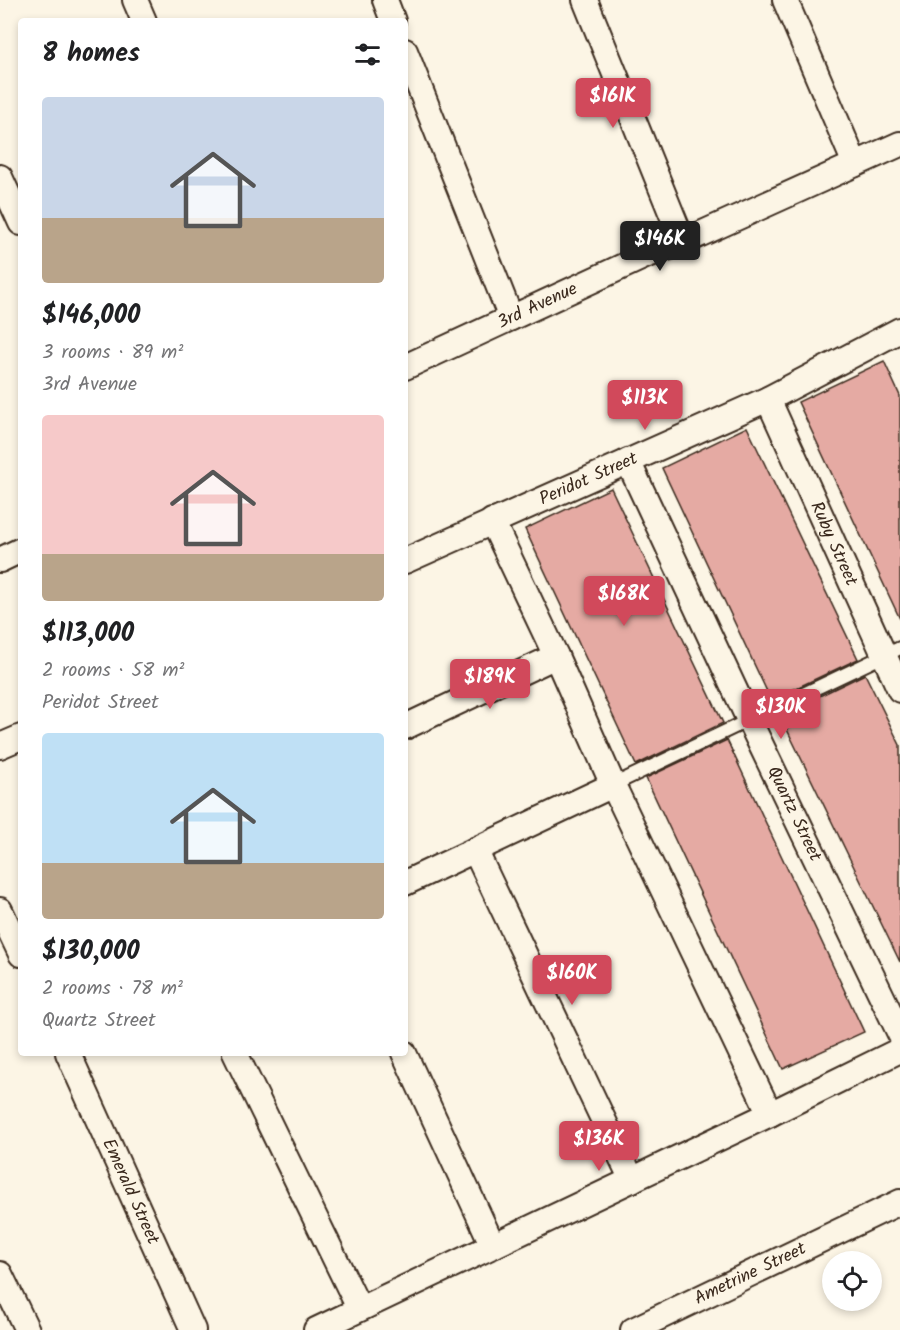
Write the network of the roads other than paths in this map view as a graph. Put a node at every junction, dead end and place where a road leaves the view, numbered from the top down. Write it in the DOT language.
graph roads {
  1 [pos="135,0"];
  2 [pos="385,0"];
  3 [pos="585,0"];
  4 [pos="785,0"];
  5 [pos="143,18"];
  6 [pos="392,18"];
  7 [pos="408,59"];
  8 [pos="900,144"];
  9 [pos="855,164"];
  10 [pos="0,177"];
  11 [pos="18,216"];
  12 [pos="683,242"];
  13 [pos="511,318"];
  14 [pos="900,330"];
  15 [pos="408,366"];
  16 [pos="768,399"];
  17 [pos="628,461"];
  18 [pos="492,521"];
  19 [pos="18,551"];
  20 [pos="0,560"];
  21 [pos="408,560"];
  22 [pos="892,652"];
  23 [pos="556,656"];
  24 [pos="900,690"];
  25 [pos="749,720"];
  26 [pos="408,725"];
  27 [pos="18,738"];
  28 [pos="0,746"];
  29 [pos="613,786"];
  30 [pos="475,850"];
  31 [pos="408,882"];
  32 [pos="8,910"];
  33 [pos="18,944"];
  34 [pos="900,1034"];
  35 [pos="900,1050"];
  36 [pos="69,1056"];
  37 [pos="236,1056"];
  38 [pos="405,1056"];
  39 [pos="770,1114"];
  40 [pos="632,1180"];
  41 [pos="900,1202"];
  42 [pos="493,1246"];
  43 [pos="0,1274"];
  44 [pos="359,1308"];
  45 [pos="27,1330"];
  46 [pos="193,1330"];
  47 [pos="316,1330"];
  48 [pos="633,1330"];
  1 -- 5 [label="street"];
  2 -- 6 [label="street"];
  3 -- 12 [label="street"];
  4 -- 9 [label="street"];
  7 -- 13 [label="street"];
  8 -- 9 [label="street, 3rd Avenue"];
  9 -- 12 [label="street, 3rd Avenue"];
  10 -- 11 [label="street"];
  12 -- 13 [label="street, 3rd Avenue"];
  13 -- 15 [label="street, 3rd Avenue"];
  14 -- 16 [label="street, Peridot Street"];
  16 -- 17 [label="street, Peridot Street"];
  16 -- 22 [label="street, Ruby Street"];
  17 -- 18 [label="street, Peridot Street"];
  17 -- 25 [label="street, Quartz Street"];
  18 -- 21 [label="street, Peridot Street"];
  18 -- 23 [label="street"];
  19 -- 20 [label="street"];
  22 -- 24 [label="street, Ruby Street"];
  22 -- 25 [label="lane"];
  23 -- 26 [label="street"];
  23 -- 29 [label="street"];
  25 -- 29 [label="lane"];
  25 -- 34 [label="street, Quartz Street"];
  27 -- 28 [label="street"];
  29 -- 30 [label="street"];
  29 -- 39 [label="street"];
  30 -- 31 [label="street"];
  30 -- 40 [label="street"];
  32 -- 33 [label="street"];
  35 -- 39 [label="street"];
  36 -- 46 [label="street, Emerald Street"];
  37 -- 44 [label="street"];
  38 -- 42 [label="street"];
  39 -- 40 [label="street"];
  40 -- 42 [label="street"];
  41 -- 48 [label="street, Ametrine Street"];
  42 -- 44 [label="street"];
  43 -- 45 [label="street"];
  44 -- 47 [label="street"];
}
